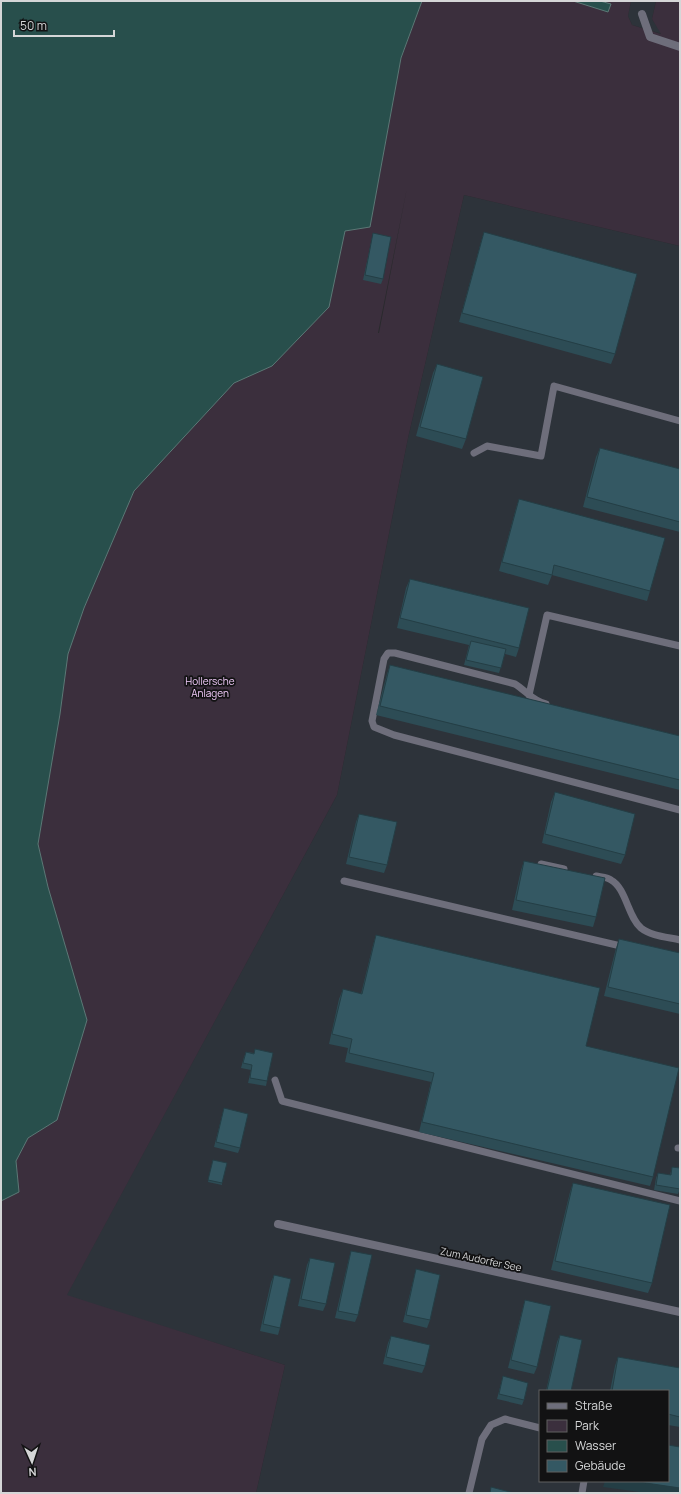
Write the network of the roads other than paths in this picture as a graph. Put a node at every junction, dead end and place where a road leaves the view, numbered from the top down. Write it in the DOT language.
graph roads {
  1 [pos="642,14"];
  2 [pos="680,47"];
  3 [pos="680,421"];
  4 [pos="474,453"];
  5 [pos="680,646"];
  6 [pos="529,695"];
  7 [pos="550,705"];
  8 [pos="680,810"];
  9 [pos="541,864"];
  10 [pos="569,870"];
  11 [pos="590,875"];
  12 [pos="344,881"];
  13 [pos="680,940"];
  14 [pos="634,949"];
  15 [pos="275,1080"];
  16 [pos="680,1201"];
  17 [pos="278,1224"];
  18 [pos="680,1312"];
  19 [pos="539,1428"];
  20 [pos="584,1482"];
  21 [pos="469,1493"];
  22 [pos="582,1493"];
  1 -- 2 [label="street"];
  3 -- 4 [label="lane"];
  5 -- 6 [label="lane"];
  6 -- 7 [label="lane"];
  6 -- 8 [label="lane"];
  9 -- 10 [label="lane"];
  11 -- 13 [label="lane"];
  12 -- 14 [label="lane"];
  15 -- 16 [label="lane"];
  17 -- 18 [label="street, Zum Audorfer See"];
  19 -- 21 [label="lane"];
  20 -- 22 [label="lane"];
}
